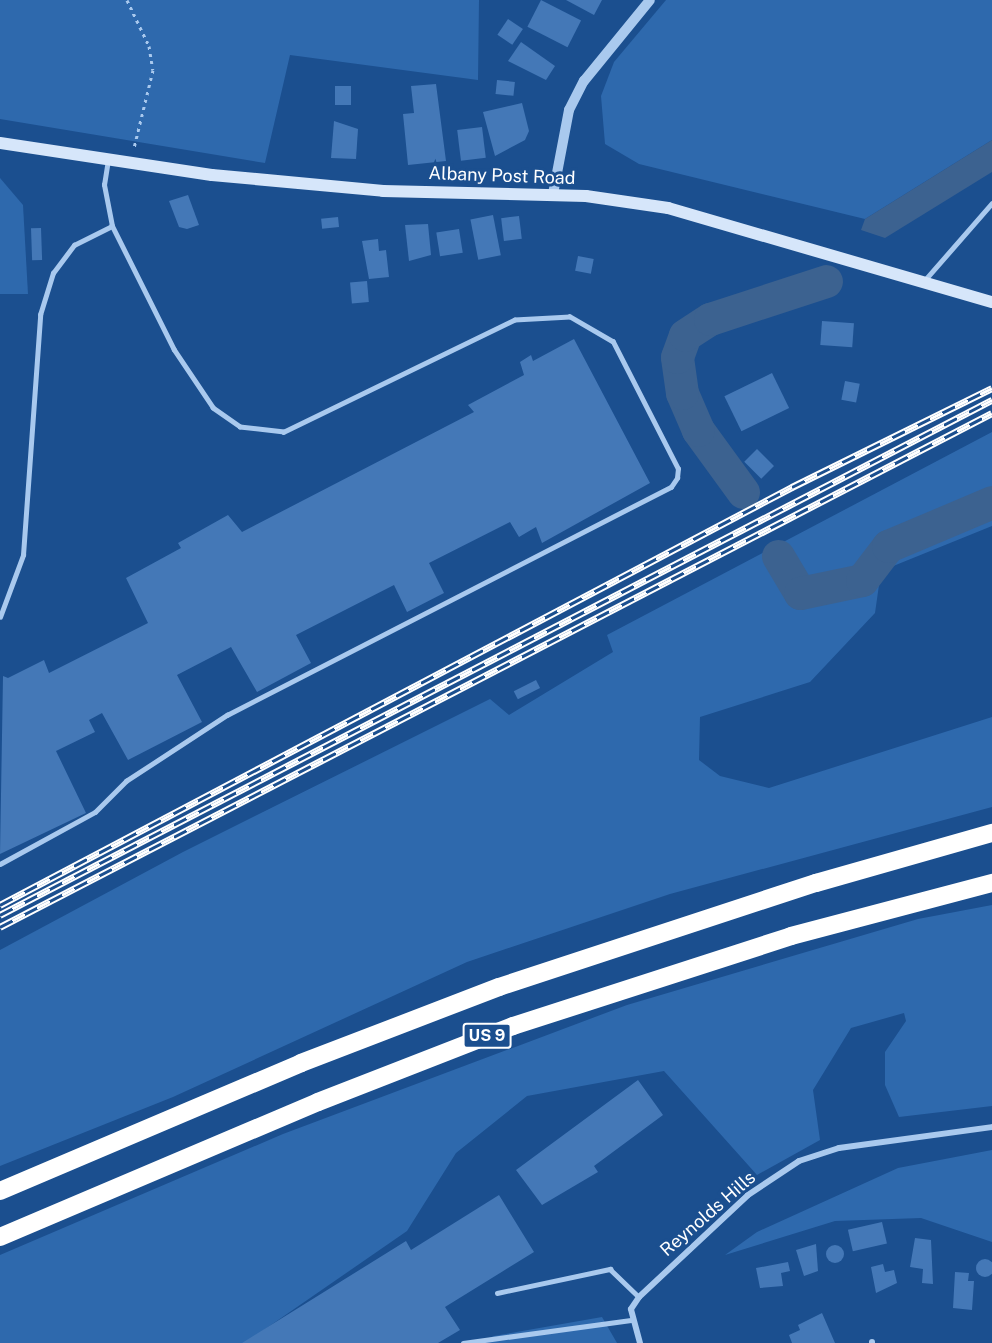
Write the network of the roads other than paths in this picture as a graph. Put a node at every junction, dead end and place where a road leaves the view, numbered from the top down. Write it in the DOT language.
graph roads {
  1 [pos="650,0"];
  2 [pos="0,143"];
  3 [pos="108,160"];
  4 [pos="553,194"];
  5 [pos="992,203"];
  6 [pos="112,226"];
  7 [pos="924,281"];
  8 [pos="992,302"];
  9 [pos="0,617"];
  10 [pos="992,835"];
  11 [pos="0,864"];
  12 [pos="992,883"];
  13 [pos="992,1127"];
  14 [pos="0,1191"];
  15 [pos="0,1237"];
  16 [pos="497,1293"];
  17 [pos="639,1297"];
  18 [pos="632,1320"];
  19 [pos="463,1343"];
  20 [pos="640,1343"];
  1 -- 4 [label="street"];
  2 -- 3 [label="main road, Albany Post Road"];
  3 -- 4 [label="main road, Albany Post Road"];
  3 -- 6 [label="lane"];
  4 -- 7 [label="main road, Albany Post Road"];
  5 -- 7 [label="lane"];
  6 -- 9 [label="lane"];
  6 -- 11 [label="lane"];
  7 -- 8 [label="main road, Albany Post Road"];
  10 -- 14 [label="highway, US 9"];
  12 -- 15 [label="highway, US 9"];
  13 -- 17 [label="street, Reynolds Hills"];
  16 -- 17 [label="lane"];
  17 -- 18 [label="street, Reynolds Hills"];
  18 -- 19 [label="lane"];
  18 -- 20 [label="street"];
}
